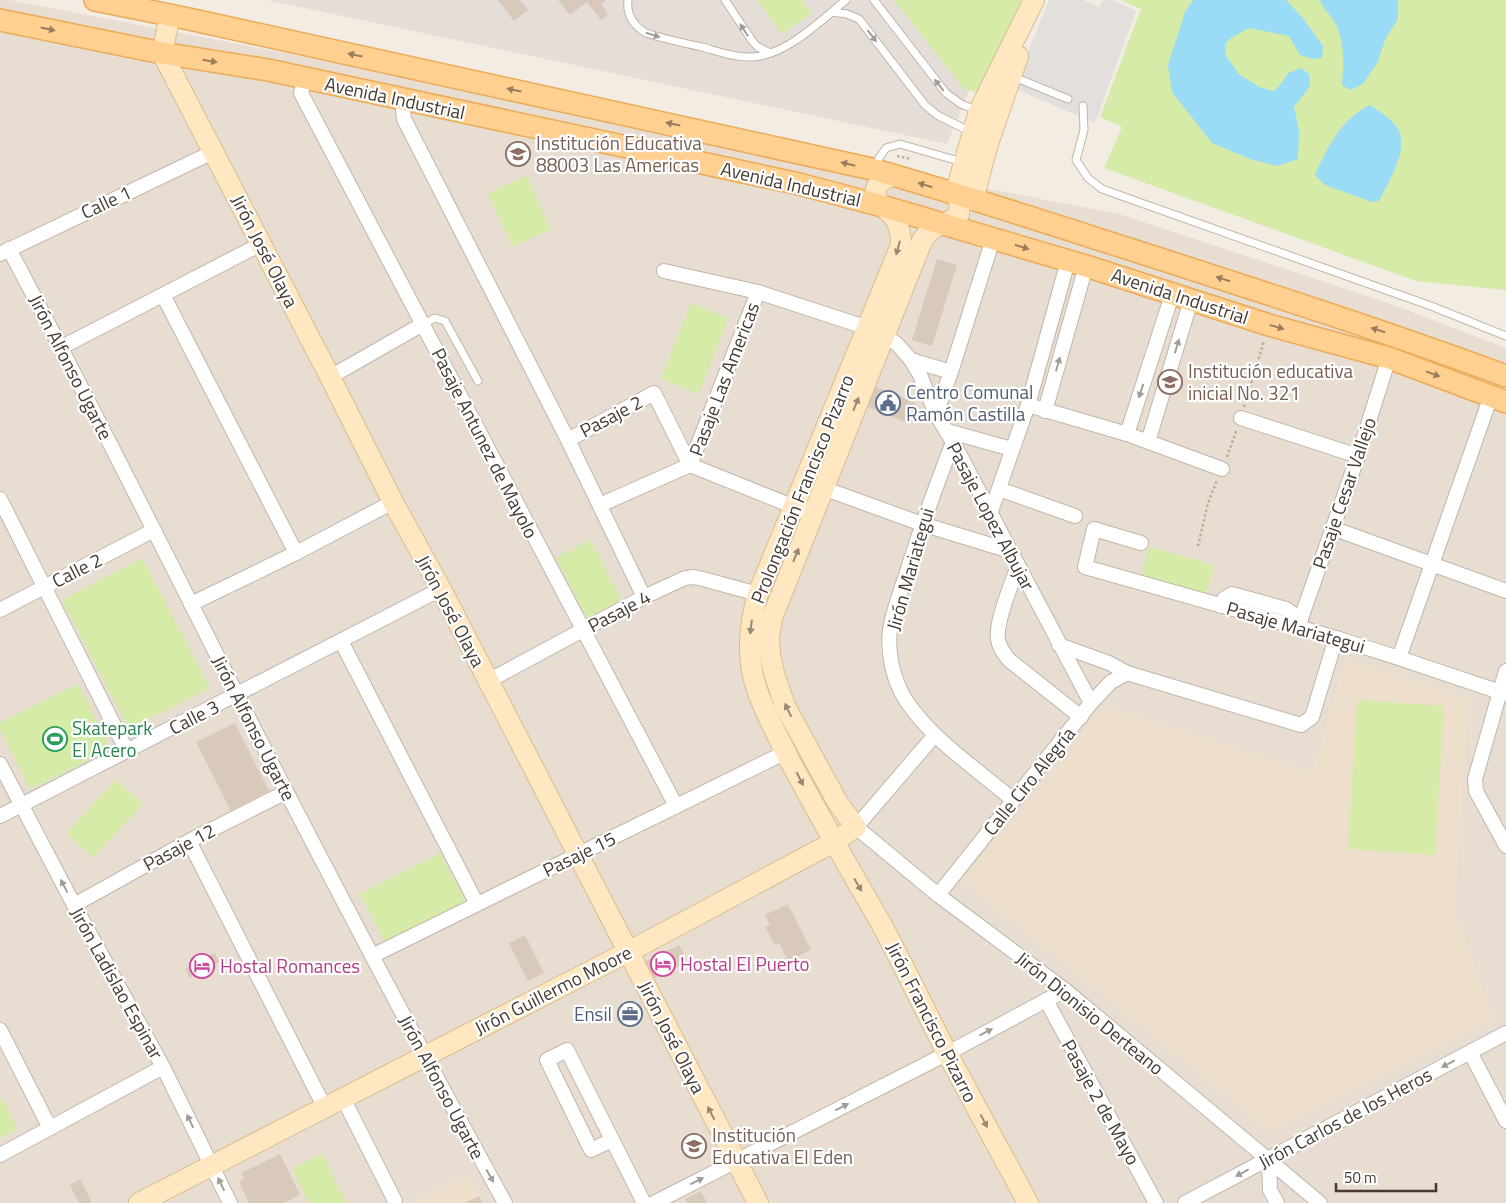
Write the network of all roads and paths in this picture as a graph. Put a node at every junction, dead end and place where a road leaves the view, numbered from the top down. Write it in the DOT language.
graph roads {
  1 [pos="95,0"];
  2 [pos="628,0"];
  3 [pos="725,0"];
  4 [pos="846,0"];
  5 [pos="874,0"];
  6 [pos="1034,0"];
  7 [pos="1038,0"];
  8 [pos="832,12"];
  9 [pos="170,15"];
  10 [pos="0,20"];
  11 [pos="162,53"];
  12 [pos="770,53"];
  13 [pos="1011,76"];
  14 [pos="305,78"];
  15 [pos="402,99"];
  16 [pos="1068,99"];
  17 [pos="1083,106"];
  18 [pos="979,111"];
  19 [pos="973,133"];
  20 [pos="213,152"];
  21 [pos="964,163"];
  22 [pos="872,169"];
  23 [pos="895,176"];
  24 [pos="964,197"];
  25 [pos="882,206"];
  26 [pos="942,224"];
  27 [pos="993,239"];
  28 [pos="261,244"];
  29 [pos="5,252"];
  30 [pos="1077,264"];
  31 [pos="664,271"];
  32 [pos="758,292"];
  33 [pos="163,295"];
  34 [pos="1181,298"];
  35 [pos="423,324"];
  36 [pos="1269,325"];
  37 [pos="876,332"];
  38 [pos="1506,336"];
  39 [pos="62,348"];
  40 [pos="1389,358"];
  41 [pos="911,360"];
  42 [pos="951,372"];
  43 [pos="330,376"];
  44 [pos="1506,376"];
  45 [pos="478,382"];
  46 [pos="1498,399"];
  47 [pos="1028,405"];
  48 [pos="1045,411"];
  49 [pos="936,414"];
  50 [pos="1241,418"];
  51 [pos="1127,434"];
  52 [pos="950,437"];
  53 [pos="568,440"];
  54 [pos="1148,442"];
  55 [pos="1012,449"];
  56 [pos="1358,456"];
  57 [pos="690,465"];
  58 [pos="1222,469"];
  59 [pos="823,488"];
  60 [pos="999,489"];
  61 [pos="0,499"];
  62 [pos="392,502"];
  63 [pos="600,505"];
  64 [pos="803,510"];
  65 [pos="990,514"];
  66 [pos="1075,516"];
  67 [pos="922,524"];
  68 [pos="1332,528"];
  69 [pos="154,530"];
  70 [pos="1141,544"];
  71 [pos="1198,546"];
  72 [pos="1010,551"];
  73 [pos="296,553"];
  74 [pos="1433,564"];
  75 [pos="1018,566"];
  76 [pos="44,587"];
  77 [pos="441,590"];
  78 [pos="1506,591"];
  79 [pos="758,594"];
  80 [pos="644,597"];
  81 [pos="191,604"];
  82 [pos="0,610"];
  83 [pos="1299,623"];
  84 [pos="582,630"];
  85 [pos="1336,638"];
  86 [pos="341,641"];
  87 [pos="1059,645"];
  88 [pos="1399,658"];
  89 [pos="1506,671"];
  90 [pos="1127,673"];
  91 [pos="488,681"];
  92 [pos="1503,693"];
  93 [pos="237,694"];
  94 [pos="1092,703"];
  95 [pos="1080,717"];
  96 [pos="935,735"];
  97 [pos="127,751"];
  98 [pos="786,752"];
  99 [pos="0,764"];
  100 [pos="286,792"];
  101 [pos="1013,800"];
  102 [pos="22,805"];
  103 [pos="676,806"];
  104 [pos="0,816"];
  105 [pos="856,827"];
  106 [pos="189,841"];
  107 [pos="834,842"];
  108 [pos="1506,846"];
  109 [pos="578,854"];
  110 [pos="938,895"];
  111 [pos="477,904"];
  112 [pos="74,905"];
  113 [pos="628,952"];
  114 [pos="372,956"];
  115 [pos="1065,990"];
  116 [pos="1046,1000"];
  117 [pos="0,1030"];
  118 [pos="1506,1033"];
  119 [pos="1470,1052"];
  120 [pos="948,1053"];
  121 [pos="424,1056"];
  122 [pos="163,1067"];
  123 [pos="343,1098"];
  124 [pos="325,1108"];
  125 [pos="1506,1121"];
  126 [pos="50,1128"];
  127 [pos="612,1140"];
  128 [pos="0,1155"];
  129 [pos="1269,1159"];
  130 [pos="736,1160"];
  131 [pos="212,1165"];
  132 [pos="395,1201"];
  133 [pos="139,1203"];
  134 [pos="230,1203"];
  135 [pos="504,1203"];
  136 [pos="644,1203"];
  137 [pos="654,1203"];
  138 [pos="758,1203"];
  139 [pos="1028,1203"];
  140 [pos="1156,1203"];
  141 [pos="1185,1203"];
  142 [pos="1276,1203"];
  143 [pos="1320,1203"];
  1 -- 9 [label="main road, Avenida Industrial"];
  2 -- 12 [label="lane, one-way"];
  12 -- 3 [label="lane, one-way"];
  4 -- 8 [label="lane"];
  18 -- 5 [label="lane, one-way"];
  6 -- 18 [label="main road"];
  7 -- 13 [label="main road"];
  8 -- 12 [label="lane"];
  8 -- 19 [label="lane, one-way"];
  9 -- 11 [label="main road"];
  22 -- 9 [label="main road, Avenida Industrial, one-way"];
  10 -- 11 [label="main road, Avenida Industrial, one-way"];
  11 -- 14 [label="main road, Avenida Industrial, one-way"];
  11 -- 20 [label="main road, Jirón José Olaya"];
  13 -- 16 [label="lane"];
  13 -- 24 [label="main road"];
  14 -- 15 [label="main road, Avenida Industrial"];
  14 -- 35 [label="street, Pasaje Antunez de Mayolo"];
  15 -- 25 [label="main road, Avenida Industrial"];
  15 -- 53 [label="street"];
  17 -- 38 [label="lane"];
  18 -- 19 [label="main road"];
  19 -- 21 [label="main road"];
  20 -- 28 [label="main road, Jirón José Olaya"];
  20 -- 29 [label="street, Calle 1"];
  21 -- 22 [label="lane"];
  21 -- 24 [label="main road"];
  22 -- 23 [label="main road, Avenida Industrial"];
  24 -- 23 [label="main road, Avenida Industrial, one-way"];
  23 -- 25 [label="main road"];
  24 -- 26 [label="main road, Prolongación Francisco Pizarro"];
  44 -- 24 [label="main road, Avenida Industrial, one-way"];
  25 -- 26 [label="main road, Avenida Industrial"];
  25 -- 37 [label="main road, Prolongación Francisco Pizarro, one-way"];
  26 -- 27 [label="main road, Avenida Industrial"];
  26 -- 37 [label="main road, Prolongación Francisco Pizarro"];
  27 -- 30 [label="main road, Avenida Industrial, one-way"];
  27 -- 42 [label="street"];
  28 -- 33 [label="street"];
  28 -- 43 [label="main road, Jirón José Olaya"];
  29 -- 39 [label="street, Jirón Alfonso Ugarte"];
  30 -- 34 [label="main road, Avenida Industrial"];
  30 -- 47 [label="street"];
  48 -- 30 [label="street, one-way"];
  31 -- 32 [label="street, Pasaje Lopez Albujar"];
  32 -- 37 [label="street, Pasaje Lopez Albujar"];
  32 -- 57 [label="street, Pasaje Las Americas"];
  33 -- 39 [label="street"];
  33 -- 73 [label="street"];
  34 -- 36 [label="main road, Avenida Industrial"];
  34 -- 51 [label="street, one-way"];
  54 -- 34 [label="street, one-way"];
  35 -- 43 [label="street"];
  35 -- 45 [label="lane"];
  35 -- 84 [label="street, Pasaje Antunez de Mayolo"];
  36 -- 40 [label="main road, Avenida Industrial, one-way"];
  36 -- 50 [label="path"];
  37 -- 41 [label="street, Pasaje Lopez Albujar"];
  59 -- 37 [label="main road, Prolongación Francisco Pizarro, one-way"];
  37 -- 64 [label="main road, Prolongación Francisco Pizarro"];
  39 -- 69 [label="street, Jirón Alfonso Ugarte"];
  40 -- 46 [label="main road, Avenida Industrial, one-way"];
  40 -- 56 [label="street, Pasaje Cesar Vallejo"];
  41 -- 42 [label="street"];
  41 -- 49 [label="street, Pasaje Lopez Albujar"];
  42 -- 49 [label="street"];
  43 -- 62 [label="main road, Jirón José Olaya"];
  46 -- 74 [label="street"];
  47 -- 48 [label="street"];
  47 -- 55 [label="street"];
  48 -- 51 [label="street"];
  49 -- 52 [label="street, Pasaje Lopez Albujar"];
  50 -- 56 [label="street"];
  50 -- 58 [label="path"];
  51 -- 54 [label="street"];
  52 -- 55 [label="street"];
  52 -- 65 [label="street, Pasaje Lopez Albujar"];
  52 -- 67 [label="street, Jirón Mariategui"];
  53 -- 57 [label="street, Pasaje 2"];
  53 -- 63 [label="street"];
  54 -- 58 [label="street"];
  55 -- 60 [label="street"];
  56 -- 68 [label="street, Pasaje Cesar Vallejo"];
  57 -- 63 [label="street"];
  57 -- 64 [label="street"];
  58 -- 71 [label="path"];
  59 -- 64 [label="main road, Prolongación Francisco Pizarro"];
  59 -- 67 [label="street"];
  60 -- 65 [label="street"];
  60 -- 66 [label="street"];
  61 -- 76 [label="street"];
  62 -- 73 [label="street"];
  62 -- 77 [label="main road, Jirón José Olaya"];
  63 -- 80 [label="street"];
  64 -- 79 [label="main road, Prolongación Francisco Pizarro"];
  105 -- 64 [label="main road, Prolongación Francisco Pizarro, one-way"];
  65 -- 72 [label="street, Pasaje Lopez Albujar"];
  67 -- 72 [label="street"];
  67 -- 96 [label="street, Jirón Mariategui"];
  68 -- 74 [label="street"];
  68 -- 83 [label="street, Pasaje Cesar Vallejo"];
  69 -- 76 [label="street, Calle 2"];
  69 -- 81 [label="street, Jirón Alfonso Ugarte"];
  70 -- 83 [label="street, Pasaje Mariategui"];
  72 -- 75 [label="street, Pasaje Lopez Albujar"];
  73 -- 81 [label="street"];
  74 -- 78 [label="street"];
  74 -- 88 [label="street"];
  75 -- 87 [label="street, Pasaje Lopez Albujar"];
  75 -- 95 [label="street"];
  76 -- 82 [label="street, Calle 2"];
  76 -- 97 [label="street"];
  77 -- 86 [label="street, Calle 3"];
  77 -- 91 [label="main road, Jirón José Olaya"];
  79 -- 80 [label="street, Pasaje 4"];
  79 -- 98 [label="main road, Prolongación Francisco Pizarro, one-way"];
  80 -- 84 [label="street, Pasaje 4"];
  81 -- 93 [label="street, Jirón Alfonso Ugarte"];
  83 -- 85 [label="street, Pasaje Mariategui"];
  84 -- 91 [label="street, Pasaje 4"];
  84 -- 103 [label="street, Pasaje Antunez de Mayolo"];
  85 -- 88 [label="street, Pasaje Mariategui"];
  85 -- 90 [label="street"];
  86 -- 93 [label="street, Calle 3"];
  86 -- 111 [label="street"];
  87 -- 90 [label="street"];
  87 -- 94 [label="street, Pasaje Lopez Albujar"];
  88 -- 92 [label="street, Pasaje Mariategui"];
  89 -- 92 [label="street"];
  90 -- 94 [label="street, Calle Ciro Alegría"];
  91 -- 109 [label="main road, Jirón José Olaya"];
  92 -- 108 [label="street"];
  93 -- 97 [label="street, Calle 3"];
  93 -- 100 [label="street, Jirón Alfonso Ugarte"];
  94 -- 95 [label="street, Calle Ciro Alegría"];
  95 -- 101 [label="street, Calle Ciro Alegría"];
  96 -- 101 [label="street, Jirón Mariategui"];
  96 -- 105 [label="street, Jirón Guillermo Moore"];
  97 -- 102 [label="street, Calle 3"];
  98 -- 103 [label="street, Pasaje 15"];
  98 -- 107 [label="main road, Prolongación Francisco Pizarro, one-way"];
  99 -- 102 [label="street, Jirón Ladislao Espinar"];
  100 -- 106 [label="street, Pasaje 12"];
  100 -- 114 [label="street, Jirón Alfonso Ugarte"];
  101 -- 110 [label="street, Calle Ciro Alegría"];
  102 -- 104 [label="street, Calle 3"];
  112 -- 102 [label="street, Jirón Ladislao Espinar, one-way"];
  103 -- 109 [label="street, Pasaje 15"];
  105 -- 107 [label="main road, Jirón Guillermo Moore"];
  105 -- 110 [label="street, Jirón Dionisio Derteano"];
  106 -- 112 [label="street, Pasaje 12"];
  106 -- 124 [label="street"];
  107 -- 113 [label="main road, Jirón Guillermo Moore"];
  107 -- 120 [label="main road, Jirón Francisco Pizarro, one-way"];
  109 -- 111 [label="street, Pasaje 15"];
  109 -- 113 [label="main road, Jirón José Olaya"];
  110 -- 115 [label="street, Jirón Dionisio Derteano"];
  111 -- 114 [label="street, Pasaje 15"];
  112 -- 122 [label="street, Jirón Ladislao Espinar"];
  113 -- 121 [label="main road, Jirón Guillermo Moore"];
  130 -- 113 [label="main road, Jirón José Olaya, one-way"];
  114 -- 121 [label="street, Jirón Alfonso Ugarte"];
  115 -- 116 [label="street"];
  115 -- 129 [label="street, Jirón Dionisio Derteano"];
  120 -- 116 [label="street, one-way"];
  116 -- 140 [label="street, Pasaje 2 de Mayo"];
  117 -- 126 [label="street"];
  118 -- 119 [label="street, Jirón Carlos de los Heros"];
  119 -- 125 [label="street"];
  119 -- 129 [label="street, Jirón Carlos de los Heros, one-way"];
  130 -- 120 [label="street, one-way"];
  120 -- 139 [label="main road, Jirón Francisco Pizarro, one-way"];
  121 -- 123 [label="main road, Jirón Guillermo Moore"];
  121 -- 135 [label="street, Jirón Alfonso Ugarte, one-way"];
  122 -- 126 [label="street"];
  131 -- 122 [label="street, Jirón Ladislao Espinar, one-way"];
  123 -- 124 [label="main road, Jirón Guillermo Moore"];
  123 -- 132 [label="street"];
  124 -- 131 [label="main road, Jirón Guillermo Moore"];
  126 -- 128 [label="street"];
  127 -- 127 [label="street"];
  127 -- 136 [label="street"];
  129 -- 141 [label="street, Jirón Carlos de los Heros, one-way"];
  129 -- 142 [label="street"];
  129 -- 143 [label="street, Jirón Dionisio Derteano"];
  137 -- 130 [label="street, one-way"];
  130 -- 138 [label="main road, Jirón José Olaya"];
  131 -- 133 [label="main road, Jirón Guillermo Moore"];
  134 -- 131 [label="street, Jirón Ladislao Espinar, one-way"];
}
